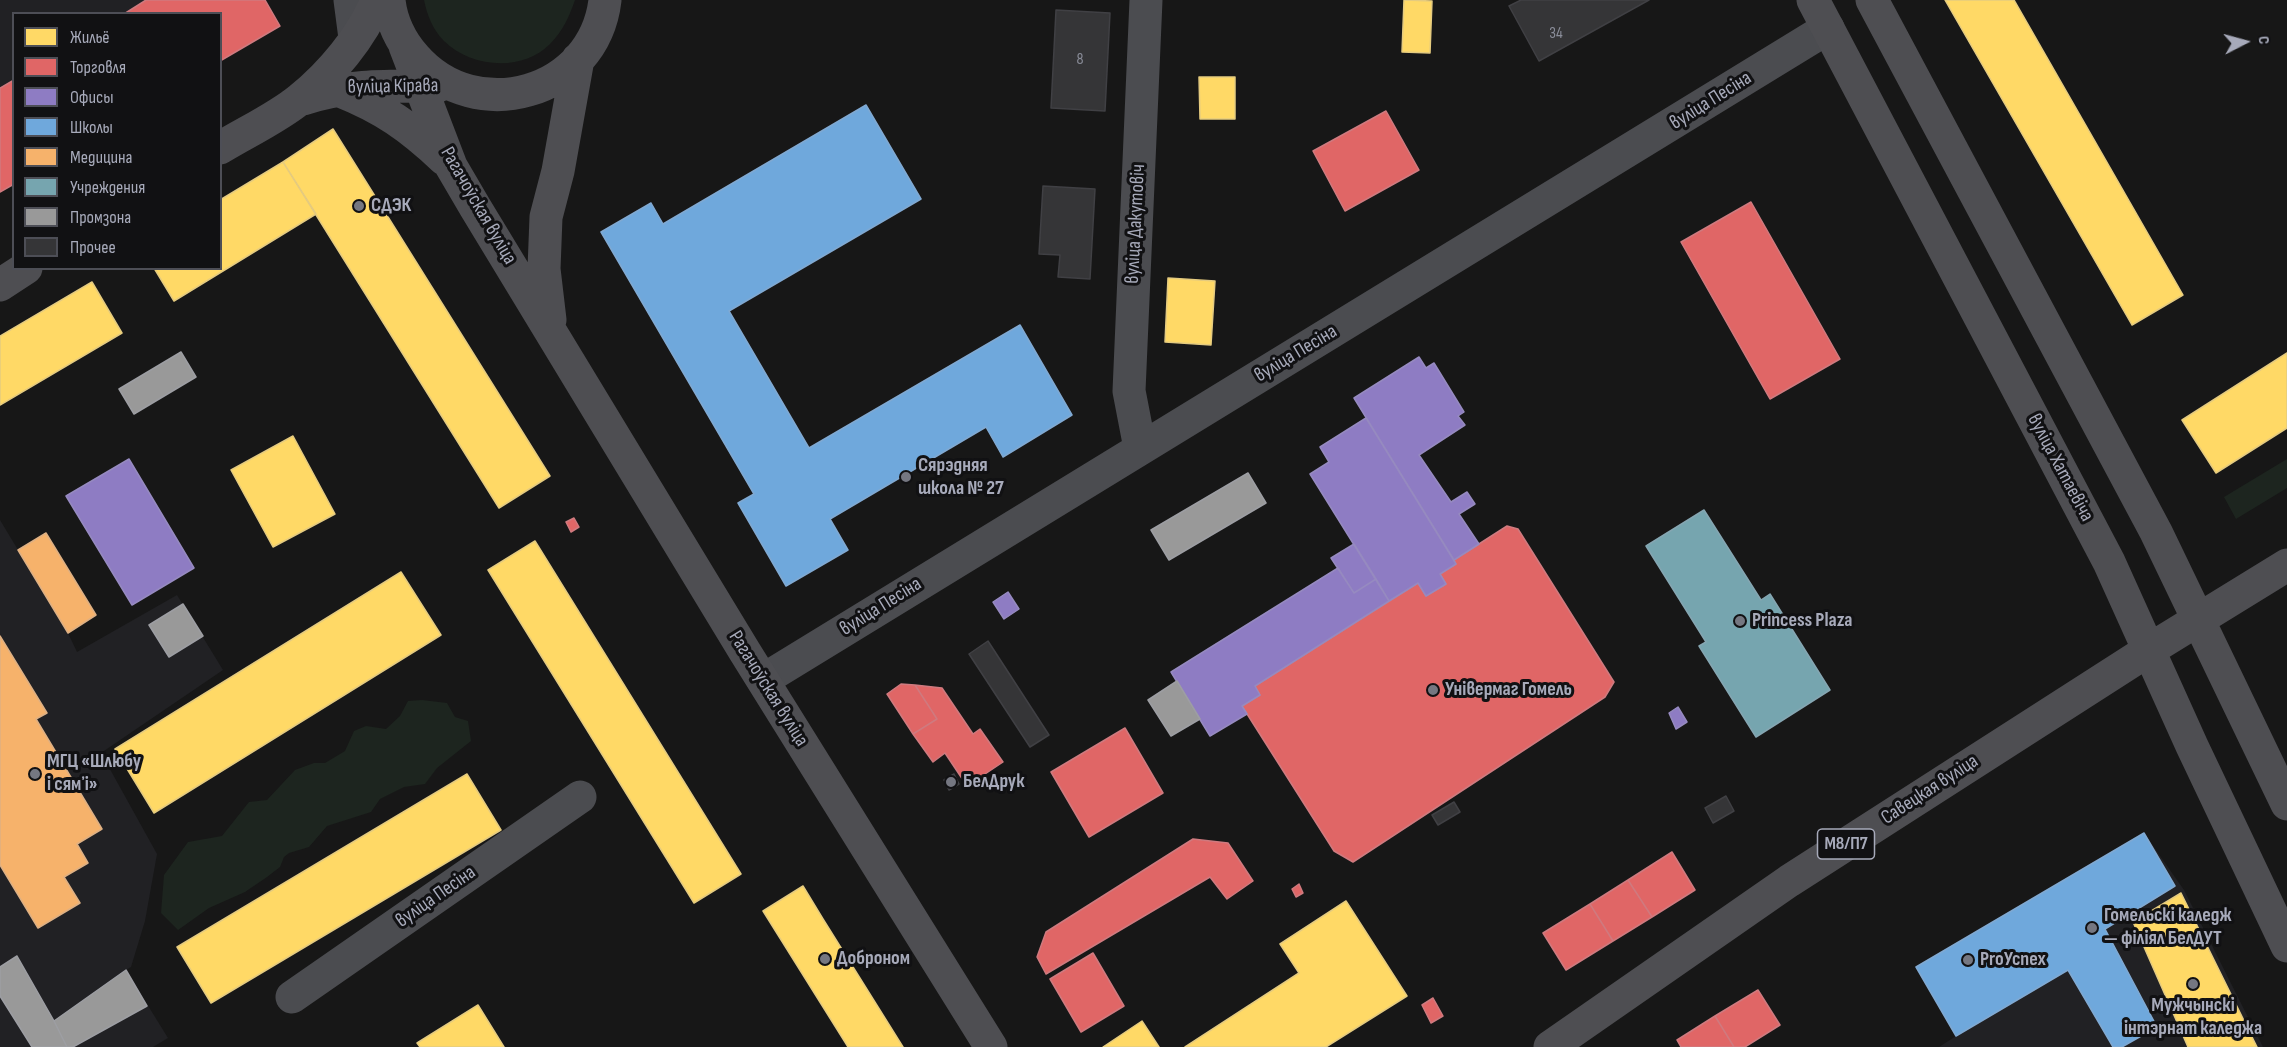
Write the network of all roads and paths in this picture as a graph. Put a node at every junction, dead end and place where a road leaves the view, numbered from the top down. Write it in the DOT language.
graph roads {
  1 [pos="350,0"];
  2 [pos="377,0"];
  3 [pos="389,0"];
  4 [pos="1146,0"];
  5 [pos="1872,0"];
  6 [pos="606,1"];
  7 [pos="1821,14"];
  8 [pos="355,38"];
  9 [pos="405,46"];
  10 [pos="579,59"];
  11 [pos="419,86"];
  12 [pos="452,86"];
  13 [pos="334,89"];
  14 [pos="300,99"];
  15 [pos="222,147"];
  16 [pos="451,166"];
  17 [pos="23,270"];
  18 [pos="0,285"];
  19 [pos="550,328"];
  20 [pos="1140,448"];
  21 [pos="2287,565"];
  22 [pos="2199,618"];
  23 [pos="2149,650"];
  24 [pos="763,680"];
  25 [pos="580,797"];
  26 [pos="2287,804"];
  27 [pos="2287,946"];
  28 [pos="292,997"];
  29 [pos="991,1047"];
  30 [pos="1550,1047"];
  1 -- 8 [label="street"];
  2 -- 8 [label="main road, вуліца Кірава"];
  3 -- 9 [label="main road, Рагачоўская вуліца"];
  4 -- 20 [label="street, вуліца Дакутовіч"];
  5 -- 22 [label="main road"];
  6 -- 10 [label="main road"];
  7 -- 20 [label="street, вуліца Песіна"];
  7 -- 23 [label="main road, вуліца Хатаевіча"];
  8 -- 14 [label="main road, вуліца Кірава"];
  9 -- 11 [label="main road, Рагачоўская вуліца"];
  9 -- 12 [label="main road"];
  10 -- 12 [label="main road"];
  10 -- 19 [label="main road, Рагачоўская вуліца"];
  11 -- 12 [label="main road, вуліца Кірава"];
  11 -- 13 [label="main road, вуліца Кірава"];
  11 -- 16 [label="main road, Рагачоўская вуліца"];
  13 -- 14 [label="main road, вуліца Кірава"];
  13 -- 16 [label="main road"];
  14 -- 15 [label="main road, вуліца Кірава"];
  16 -- 19 [label="main road, Рагачоўская вуліца"];
  17 -- 18 [label="main road"];
  19 -- 24 [label="main road, Рагачоўская вуліца"];
  20 -- 24 [label="street, вуліца Песіна"];
  21 -- 22 [label="main road, Савецкая вуліца / М8/П7"];
  22 -- 23 [label="main road, Савецкая вуліца / М8/П7"];
  22 -- 26 [label="main road"];
  23 -- 27 [label="main road, вуліца Хатаевіча"];
  23 -- 30 [label="main road, Савецкая вуліца / М8/П7"];
  24 -- 29 [label="main road, Рагачоўская вуліца"];
  25 -- 28 [label="street, вуліца Песіна"];
}
